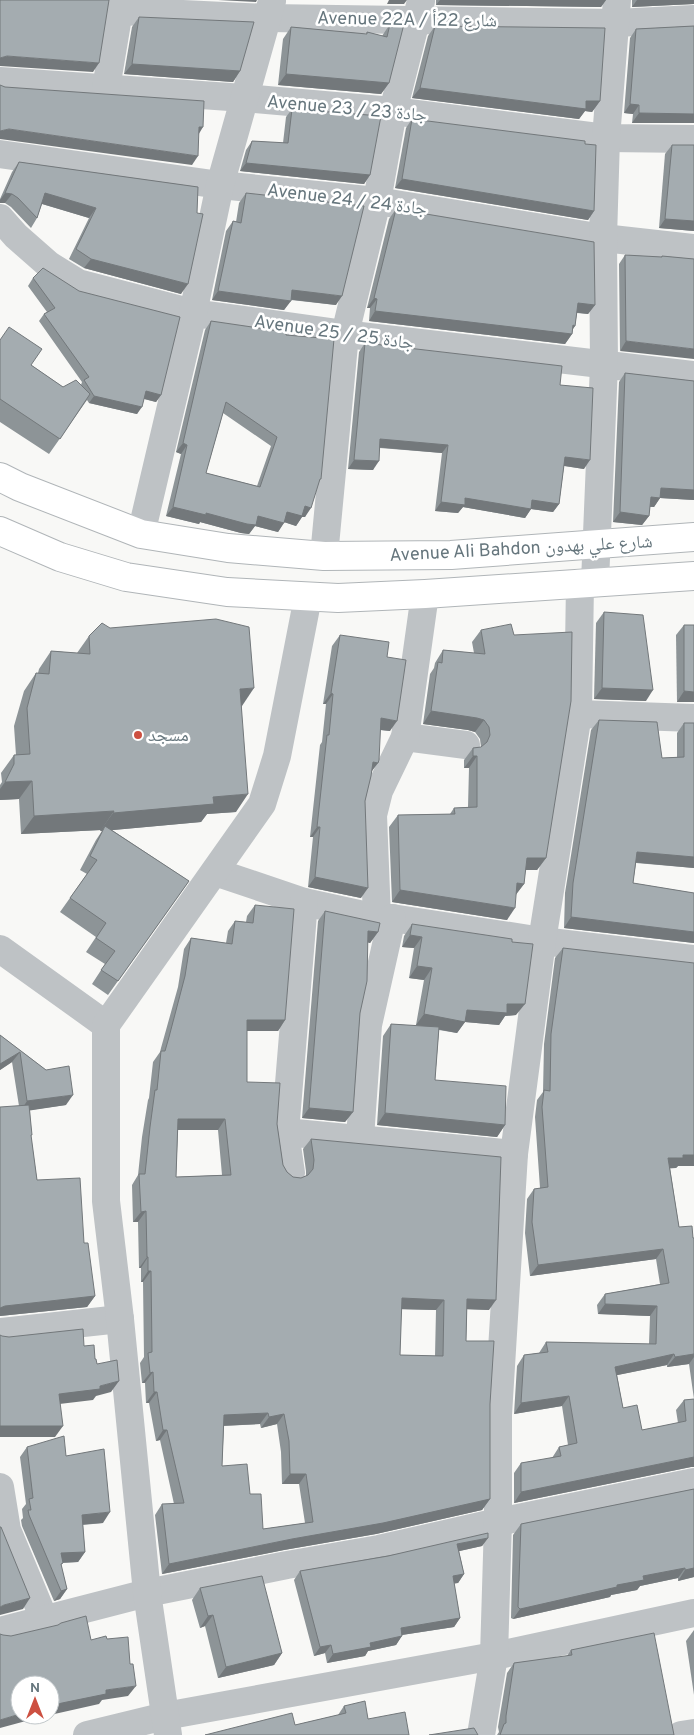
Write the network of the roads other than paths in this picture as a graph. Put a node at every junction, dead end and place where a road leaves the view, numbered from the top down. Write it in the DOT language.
graph roads {
  1 [pos="119,6"];
  2 [pos="270,9"];
  3 [pos="420,9"];
  4 [pos="616,11"];
  5 [pos="694,18"];
  6 [pos="0,81"];
  7 [pos="106,88"];
  8 [pos="244,98"];
  9 [pos="393,111"];
  10 [pos="606,138"];
  11 [pos="694,139"];
  12 [pos="0,154"];
  13 [pos="220,185"];
  14 [pos="376,201"];
  15 [pos="0,218"];
  16 [pos="603,238"];
  17 [pos="694,248"];
  18 [pos="193,313"];
  19 [pos="345,334"];
  20 [pos="604,365"];
  21 [pos="694,375"];
  22 [pos="0,477"];
  23 [pos="0,532"];
  24 [pos="141,534"];
  25 [pos="694,537"];
  26 [pos="597,544"];
  27 [pos="324,556"];
  28 [pos="694,576"];
  29 [pos="588,583"];
  30 [pos="425,594"];
  31 [pos="308,597"];
  32 [pos="578,714"];
  33 [pos="694,718"];
  34 [pos="405,737"];
  35 [pos="466,745"];
  36 [pos="215,872"];
  37 [pos="304,902"];
  38 [pos="385,918"];
  39 [pos="542,940"];
  40 [pos="0,949"];
  41 [pos="693,952"];
  42 [pos="106,1026"];
  43 [pos="285,1132"];
  44 [pos="360,1138"];
  45 [pos="514,1154"];
  46 [pos="291,1173"];
  47 [pos="120,1318"];
  48 [pos="0,1332"];
  49 [pos="694,1482"];
  50 [pos="0,1487"];
  51 [pos="498,1522"];
  52 [pos="148,1593"];
  53 [pos="694,1613"];
  54 [pos="45,1621"];
  55 [pos="0,1632"];
  56 [pos="494,1656"];
  57 [pos="166,1726"];
  58 [pos="694,1733"];
  59 [pos="87,1735"];
  60 [pos="480,1735"];
  61 [pos="681,1735"];
  1 -- 2 [label="street, Avenue 22A / شارع 22أ"];
  1 -- 7 [label="street"];
  2 -- 3 [label="street, Avenue 22A / شارع 22أ"];
  2 -- 8 [label="street"];
  3 -- 4 [label="street, Avenue 22A / شارع 22أ"];
  3 -- 9 [label="street"];
  4 -- 5 [label="street, Avenue 22A / شارع 22أ"];
  4 -- 10 [label="street"];
  6 -- 7 [label="street, Avenue 23 / جادة 23"];
  7 -- 8 [label="street, Avenue 23 / جادة 23"];
  8 -- 9 [label="street, Avenue 23 / جادة 23"];
  8 -- 13 [label="street"];
  9 -- 10 [label="street, Avenue 23 / جادة 23"];
  9 -- 14 [label="street"];
  10 -- 11 [label="street, Avenue 23 / جادة 23"];
  10 -- 16 [label="street"];
  12 -- 13 [label="street, Avenue 24 / جادة 24"];
  13 -- 14 [label="street, Avenue 24 / جادة 24"];
  13 -- 18 [label="street"];
  14 -- 16 [label="street, Avenue 24 / جادة 24"];
  14 -- 19 [label="street"];
  15 -- 18 [label="street, Avenue 25 / جادة 25"];
  16 -- 17 [label="street, Avenue 24 / جادة 24"];
  16 -- 20 [label="street"];
  18 -- 19 [label="street, Avenue 25 / جادة 25"];
  18 -- 24 [label="street"];
  19 -- 20 [label="street, Avenue 25 / جادة 25"];
  19 -- 27 [label="street"];
  20 -- 21 [label="street, Avenue 25 / جادة 25"];
  20 -- 26 [label="street"];
  22 -- 24 [label="main road, Avenue Ali Bahdon شارع علي بهدون"];
  23 -- 31 [label="main road"];
  24 -- 27 [label="main road, Avenue Ali Bahdon شارع علي بهدون"];
  25 -- 26 [label="main road, Avenue Ali Bahdon شارع علي بهدون"];
  26 -- 27 [label="main road, Avenue Ali Bahdon شارع علي بهدون"];
  26 -- 29 [label="street"];
  28 -- 29 [label="main road"];
  29 -- 30 [label="main road"];
  29 -- 32 [label="street"];
  30 -- 31 [label="main road"];
  30 -- 34 [label="street"];
  31 -- 36 [label="street"];
  32 -- 33 [label="street"];
  32 -- 39 [label="street"];
  34 -- 35 [label="street"];
  34 -- 38 [label="street"];
  36 -- 37 [label="street"];
  36 -- 42 [label="street"];
  37 -- 38 [label="street"];
  37 -- 43 [label="street"];
  38 -- 39 [label="street"];
  38 -- 44 [label="street"];
  39 -- 41 [label="street"];
  39 -- 45 [label="street"];
  40 -- 42 [label="street"];
  42 -- 47 [label="street"];
  43 -- 44 [label="street"];
  43 -- 46 [label="street"];
  44 -- 45 [label="street"];
  45 -- 51 [label="street"];
  47 -- 48 [label="street"];
  47 -- 52 [label="street"];
  49 -- 51 [label="street"];
  50 -- 54 [label="street"];
  51 -- 52 [label="street"];
  51 -- 56 [label="street"];
  52 -- 54 [label="street"];
  52 -- 57 [label="street"];
  53 -- 56 [label="street"];
  54 -- 55 [label="street"];
  56 -- 57 [label="street"];
  56 -- 60 [label="street"];
  57 -- 59 [label="street"];
  58 -- 61 [label="street"];
}
